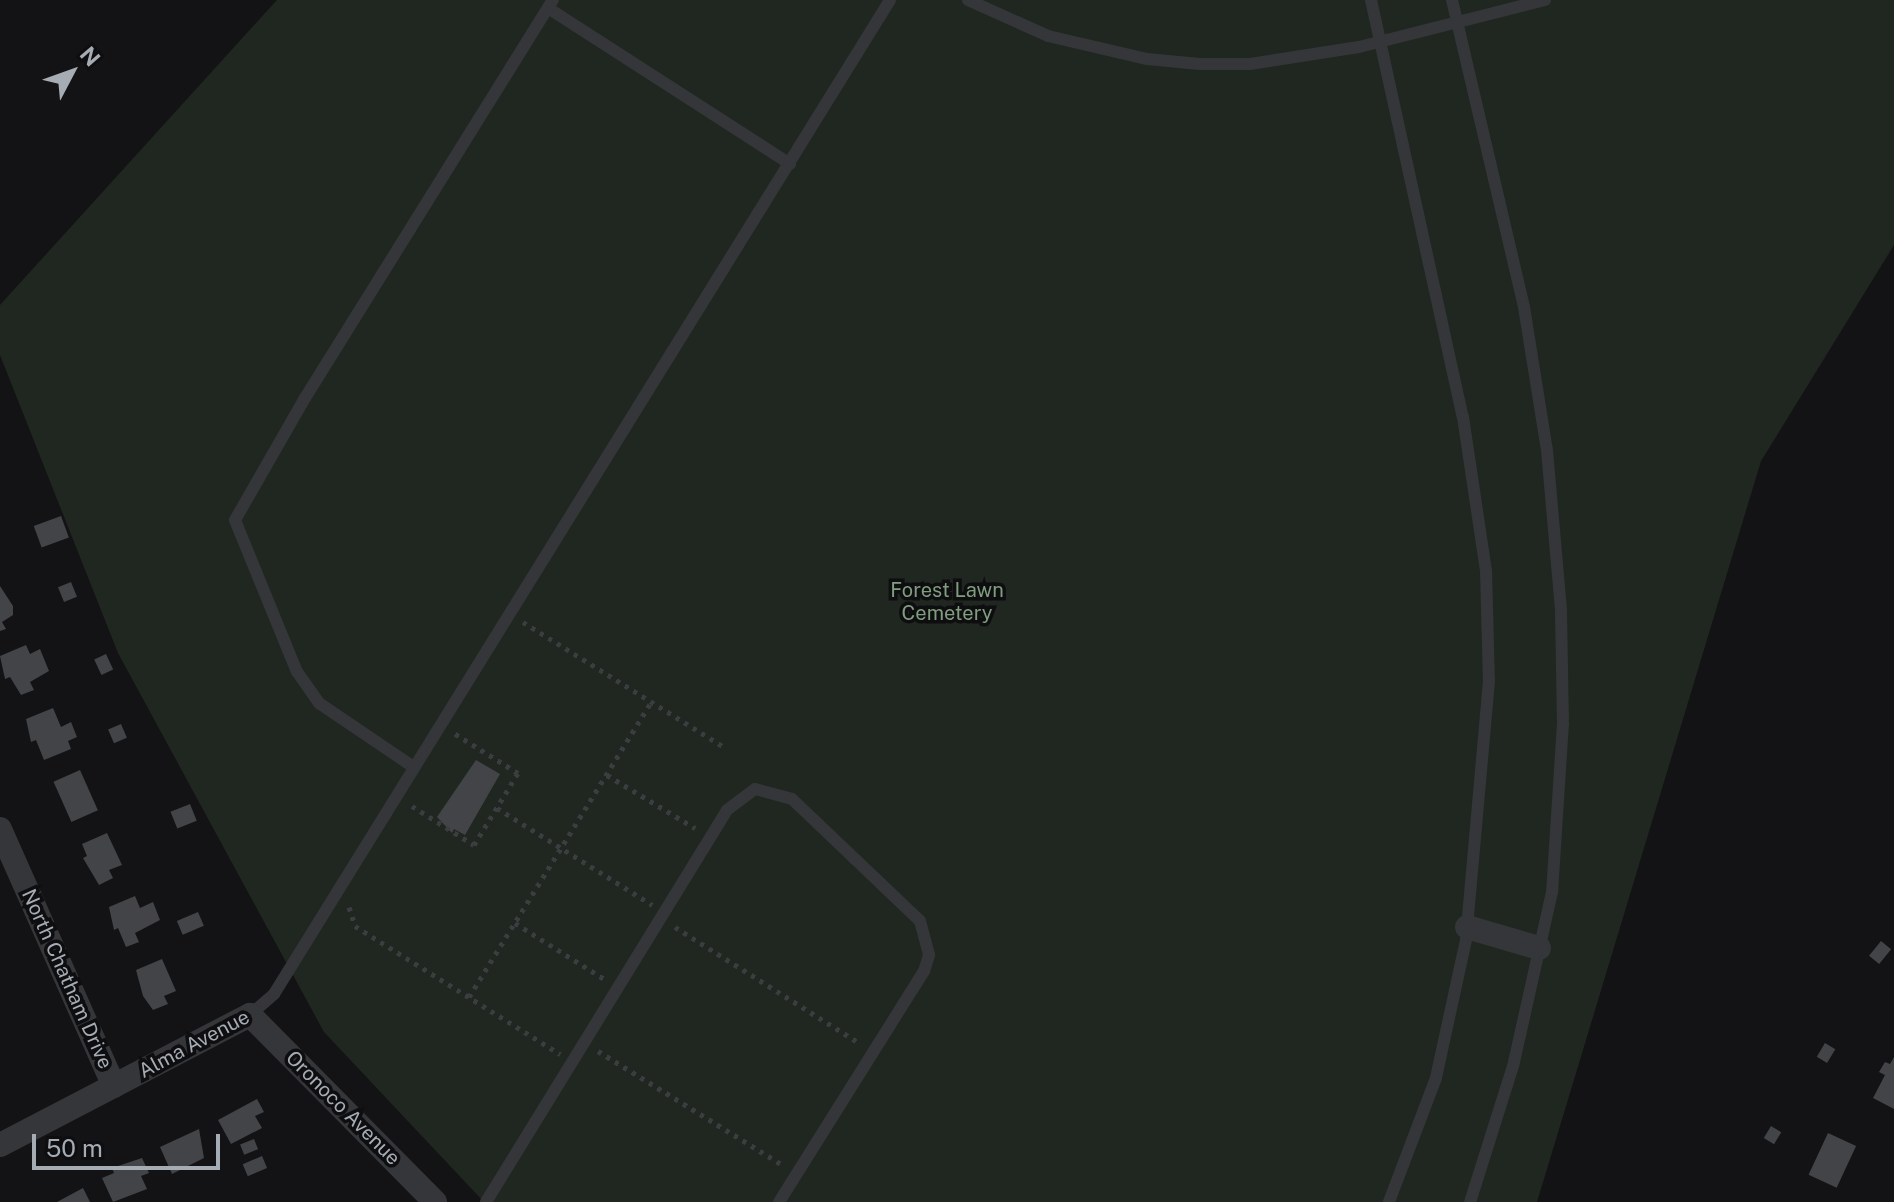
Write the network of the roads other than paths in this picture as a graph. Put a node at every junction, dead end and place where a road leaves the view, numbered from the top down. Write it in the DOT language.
graph roads {
  1 [pos="890,0"];
  2 [pos="968,0"];
  3 [pos="1371,0"];
  4 [pos="1452,0"];
  5 [pos="1545,0"];
  6 [pos="550,4"];
  7 [pos="1457,23"];
  8 [pos="1381,42"];
  9 [pos="790,164"];
  10 [pos="412,766"];
  11 [pos="0,829"];
  12 [pos="1467,927"];
  13 [pos="1539,948"];
  14 [pos="250,1015"];
  15 [pos="114,1086"];
  16 [pos="0,1145"];
  17 [pos="435,1202"];
  18 [pos="486,1202"];
  19 [pos="779,1202"];
  20 [pos="1389,1202"];
  21 [pos="1470,1202"];
  1 -- 9 [label="lane, Alma Avenue"];
  2 -- 8 [label="lane"];
  3 -- 8 [label="lane"];
  4 -- 7 [label="lane"];
  5 -- 7 [label="lane"];
  6 -- 9 [label="lane"];
  6 -- 10 [label="lane"];
  7 -- 8 [label="lane"];
  7 -- 13 [label="lane"];
  8 -- 12 [label="lane"];
  9 -- 10 [label="lane, Alma Avenue"];
  10 -- 14 [label="lane, Alma Avenue"];
  11 -- 15 [label="street, North Chatham Drive"];
  12 -- 13 [label="street"];
  12 -- 20 [label="lane"];
  13 -- 21 [label="lane"];
  14 -- 15 [label="street, Alma Avenue"];
  14 -- 17 [label="street, Oronoco Avenue"];
  15 -- 16 [label="street, Alma Avenue"];
  18 -- 19 [label="lane"];
}
